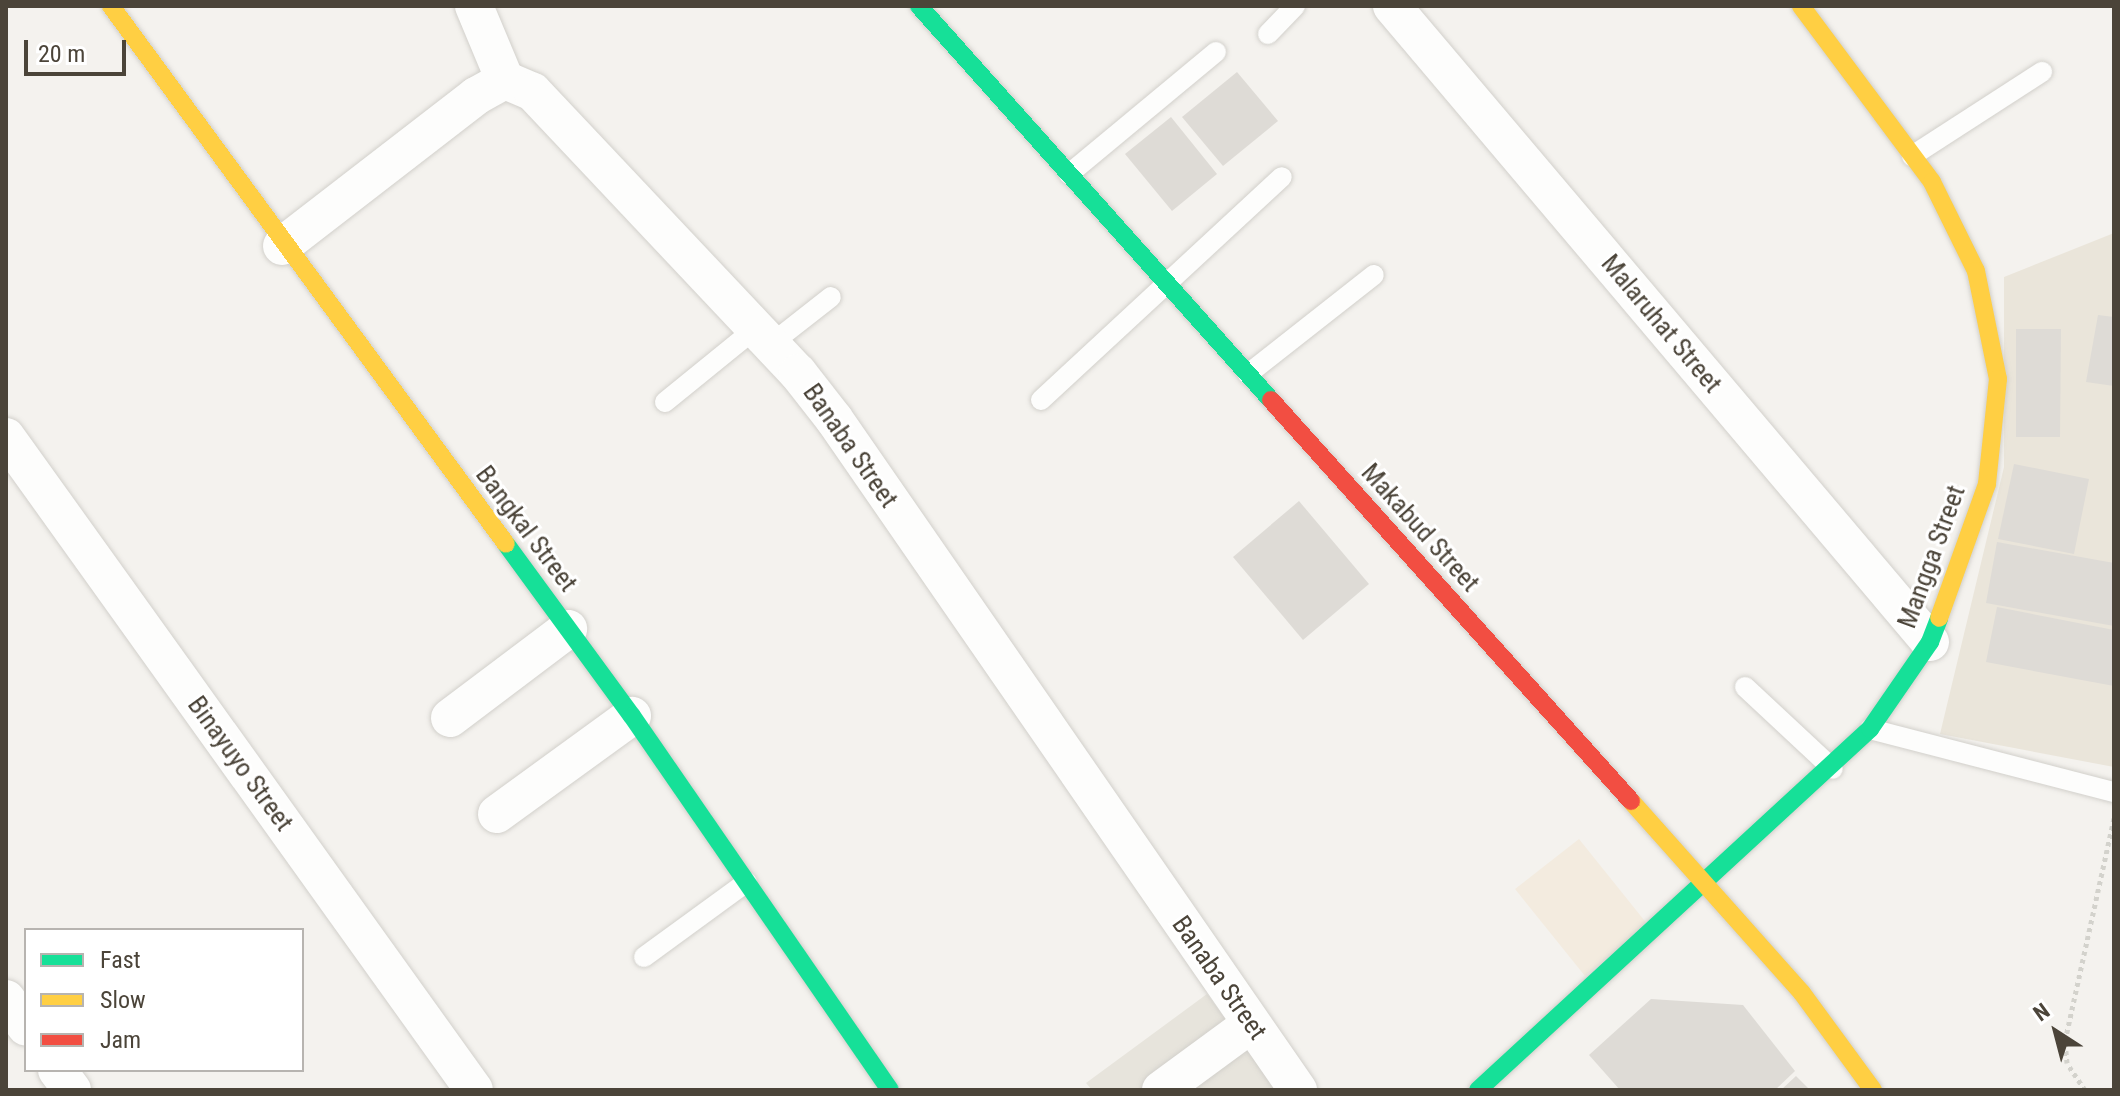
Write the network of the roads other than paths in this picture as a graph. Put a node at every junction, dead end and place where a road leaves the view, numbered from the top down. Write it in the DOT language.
graph roads {
  1 [pos="111,6"];
  2 [pos="474,6"];
  3 [pos="919,6"];
  4 [pos="1295,6"];
  5 [pos="1392,6"];
  6 [pos="1801,6"];
  7 [pos="1268,34"];
  8 [pos="1216,52"];
  9 [pos="2042,72"];
  10 [pos="505,80"];
  11 [pos="1912,156"];
  12 [pos="1069,174"];
  13 [pos="1282,177"];
  14 [pos="282,246"];
  15 [pos="1374,275"];
  16 [pos="1167,283"];
  17 [pos="831,297"];
  18 [pos="763,336"];
  19 [pos="1248,374"];
  20 [pos="1041,400"];
  21 [pos="665,402"];
  22 [pos="6,437"];
  23 [pos="568,629"];
  24 [pos="1930,642"];
  25 [pos="1745,687"];
  26 [pos="632,716"];
  27 [pos="450,718"];
  28 [pos="1870,729"];
  29 [pos="1833,769"];
  30 [pos="2114,792"];
  31 [pos="497,814"];
  32 [pos="747,882"];
  33 [pos="1704,886"];
  34 [pos="644,957"];
  35 [pos="6,999"];
  36 [pos="24,1024"];
  37 [pos="1251,1024"];
  38 [pos="58,1072"];
  39 [pos="1170,1087"];
  40 [pos="1878,1089"];
  41 [pos="72,1090"];
  42 [pos="474,1090"];
  43 [pos="890,1090"];
  44 [pos="1298,1090"];
  45 [pos="1478,1090"];
  1 -- 14 [label="street, Bangkal Street"];
  2 -- 10 [label="street"];
  3 -- 12 [label="street, Makabud Street"];
  4 -- 7 [label="lane"];
  5 -- 24 [label="street, Malaruhat Street"];
  6 -- 11 [label="street, Mangga Street"];
  8 -- 12 [label="lane"];
  9 -- 11 [label="lane"];
  10 -- 14 [label="street"];
  10 -- 18 [label="street, Banaba Street"];
  11 -- 24 [label="street, Mangga Street"];
  12 -- 16 [label="street, Makabud Street"];
  13 -- 16 [label="lane"];
  14 -- 23 [label="street, Bangkal Street"];
  15 -- 19 [label="lane"];
  16 -- 19 [label="street, Makabud Street"];
  16 -- 20 [label="lane"];
  17 -- 18 [label="lane"];
  18 -- 21 [label="lane"];
  18 -- 37 [label="street, Banaba Street"];
  19 -- 33 [label="street, Makabud Street"];
  22 -- 42 [label="street, Binayuyo Street"];
  23 -- 26 [label="street, Bangkal Street"];
  23 -- 27 [label="street"];
  24 -- 28 [label="street, Mangga Street"];
  25 -- 29 [label="lane"];
  26 -- 31 [label="street"];
  26 -- 32 [label="street, Bangkal Street"];
  28 -- 29 [label="street, Mangga Street"];
  28 -- 30 [label="lane"];
  29 -- 33 [label="street, Mangga Street"];
  32 -- 34 [label="lane"];
  32 -- 43 [label="street, Bangkal Street"];
  33 -- 40 [label="street, Makabud Street"];
  33 -- 45 [label="street, Mangga Street"];
  35 -- 36 [label="street"];
  37 -- 39 [label="street"];
  37 -- 44 [label="street, Banaba Street"];
  38 -- 41 [label="street"];
}
